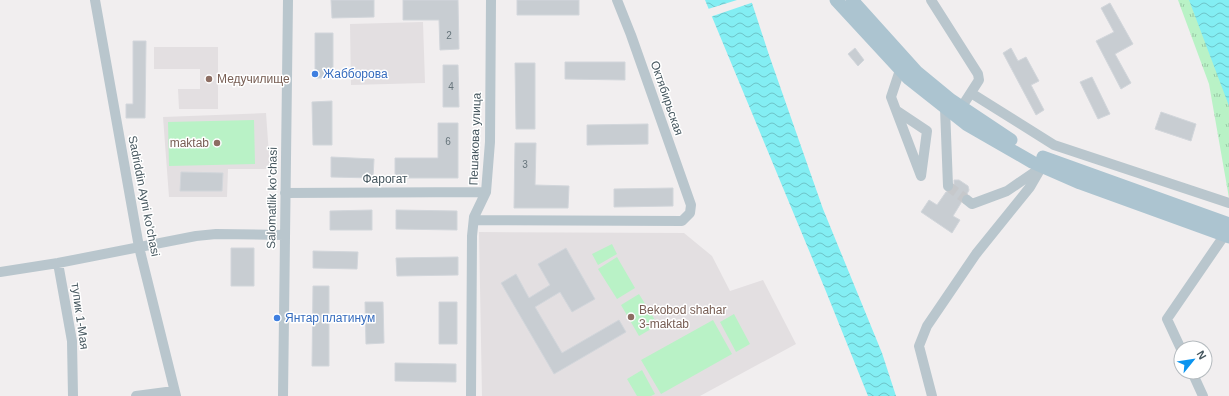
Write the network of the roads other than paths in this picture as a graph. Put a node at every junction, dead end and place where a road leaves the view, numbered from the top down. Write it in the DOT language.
graph roads {
  1 [pos="95,0"];
  2 [pos="288,0"];
  3 [pos="491,0"];
  4 [pos="617,0"];
  5 [pos="836,0"];
  6 [pos="852,0"];
  7 [pos="931,0"];
  8 [pos="900,70"];
  9 [pos="971,93"];
  10 [pos="952,105"];
  11 [pos="897,111"];
  12 [pos="1044,163"];
  13 [pos="948,186"];
  14 [pos="486,192"];
  15 [pos="285,193"];
  16 [pos="967,200"];
  17 [pos="1229,204"];
  18 [pos="474,220"];
  19 [pos="1228,231"];
  20 [pos="284,236"];
  21 [pos="139,247"];
  22 [pos="58,263"];
  23 [pos="0,272"];
  24 [pos="1177,340"];
  25 [pos="1196,380"];
  26 [pos="175,394"];
  27 [pos="73,396"];
  28 [pos="136,396"];
  29 [pos="283,396"];
  30 [pos="471,396"];
  31 [pos="932,396"];
  32 [pos="1203,396"];
  1 -- 21 [label="street, Sadriddin Ayni ko'chasi"];
  2 -- 15 [label="street, Salomatlik ko‘chasi"];
  3 -- 14 [label="street, Пешакова улица"];
  4 -- 18 [label="street, Октябирьская"];
  5 -- 8 [label="main road"];
  6 -- 10 [label="main road"];
  7 -- 9 [label="street"];
  8 -- 10 [label="main road"];
  8 -- 11 [label="street"];
  9 -- 10 [label="street"];
  9 -- 17 [label="street"];
  10 -- 12 [label="main road"];
  10 -- 13 [label="street"];
  11 -- 11 [label="street"];
  12 -- 16 [label="street"];
  12 -- 19 [label="main road"];
  12 -- 31 [label="street"];
  14 -- 15 [label="street, Фарогат"];
  14 -- 18 [label="street, Пешакова улица"];
  15 -- 20 [label="street, Salomatlik ko‘chasi"];
  18 -- 30 [label="street, Пешакова улица"];
  19 -- 24 [label="street"];
  20 -- 21 [label="street"];
  20 -- 29 [label="street, Salomatlik ko‘chasi"];
  21 -- 22 [label="street"];
  21 -- 26 [label="street, Sadriddin Ayni ko'chasi"];
  22 -- 23 [label="street"];
  22 -- 27 [label="street, тупик 1-Мая"];
  25 -- 32 [label="street"];
  26 -- 28 [label="street"];
}
